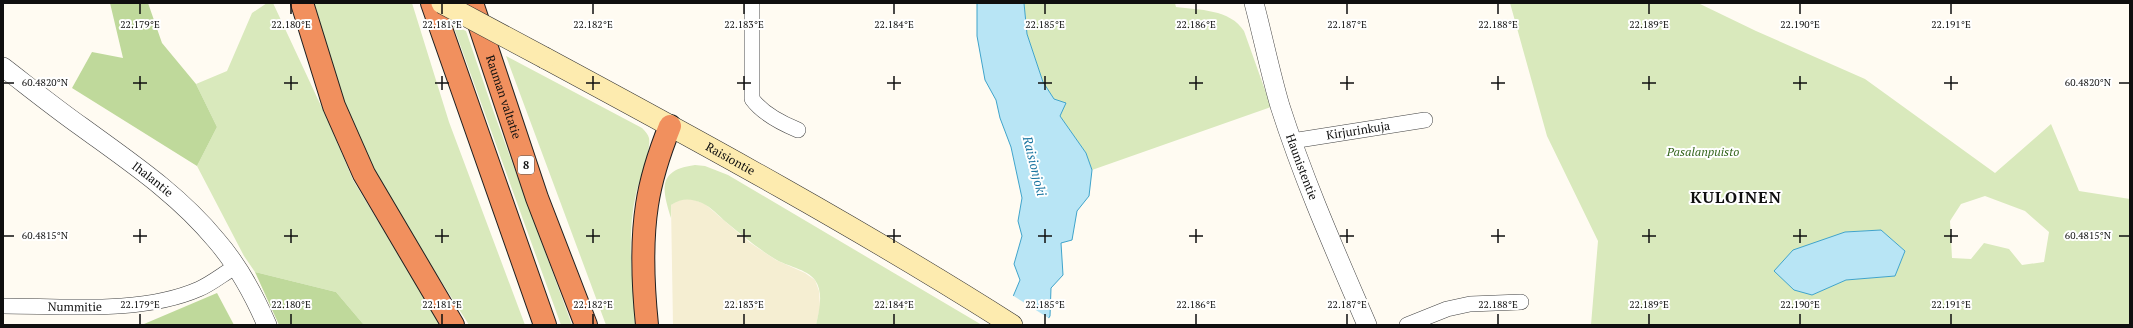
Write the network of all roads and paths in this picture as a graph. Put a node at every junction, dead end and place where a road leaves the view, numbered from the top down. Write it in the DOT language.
graph roads {
  1 [pos="302,3"];
  2 [pos="432,3"];
  3 [pos="442,3"];
  4 [pos="472,3"];
  5 [pos="752,3"];
  6 [pos="1254,3"];
  7 [pos="3,67"];
  8 [pos="1425,120"];
  9 [pos="670,126"];
  10 [pos="798,130"];
  11 [pos="1292,141"];
  12 [pos="235,267"];
  13 [pos="1521,302"];
  14 [pos="3,306"];
  15 [pos="268,325"];
  16 [pos="453,325"];
  17 [pos="545,325"];
  18 [pos="586,325"];
  19 [pos="647,325"];
  20 [pos="1012,325"];
  21 [pos="1368,325"];
  22 [pos="1407,325"];
  1 -- 16 [label="highway"];
  2 -- 17 [label="highway"];
  3 -- 9 [label="main road, Raisiontie, bridge"];
  4 -- 18 [label="highway, Rauman valtatie / 8"];
  5 -- 10 [label="street"];
  6 -- 11 [label="street, Haunistentie"];
  7 -- 12 [label="street, Ihalantie"];
  8 -- 11 [label="street, Kirjurinkuja"];
  9 -- 19 [label="highway"];
  9 -- 20 [label="main road, Raisiontie"];
  11 -- 21 [label="street, Haunistentie"];
  12 -- 14 [label="street, Nummitie"];
  12 -- 15 [label="street, Ihalantie"];
  13 -- 22 [label="street"];
}
